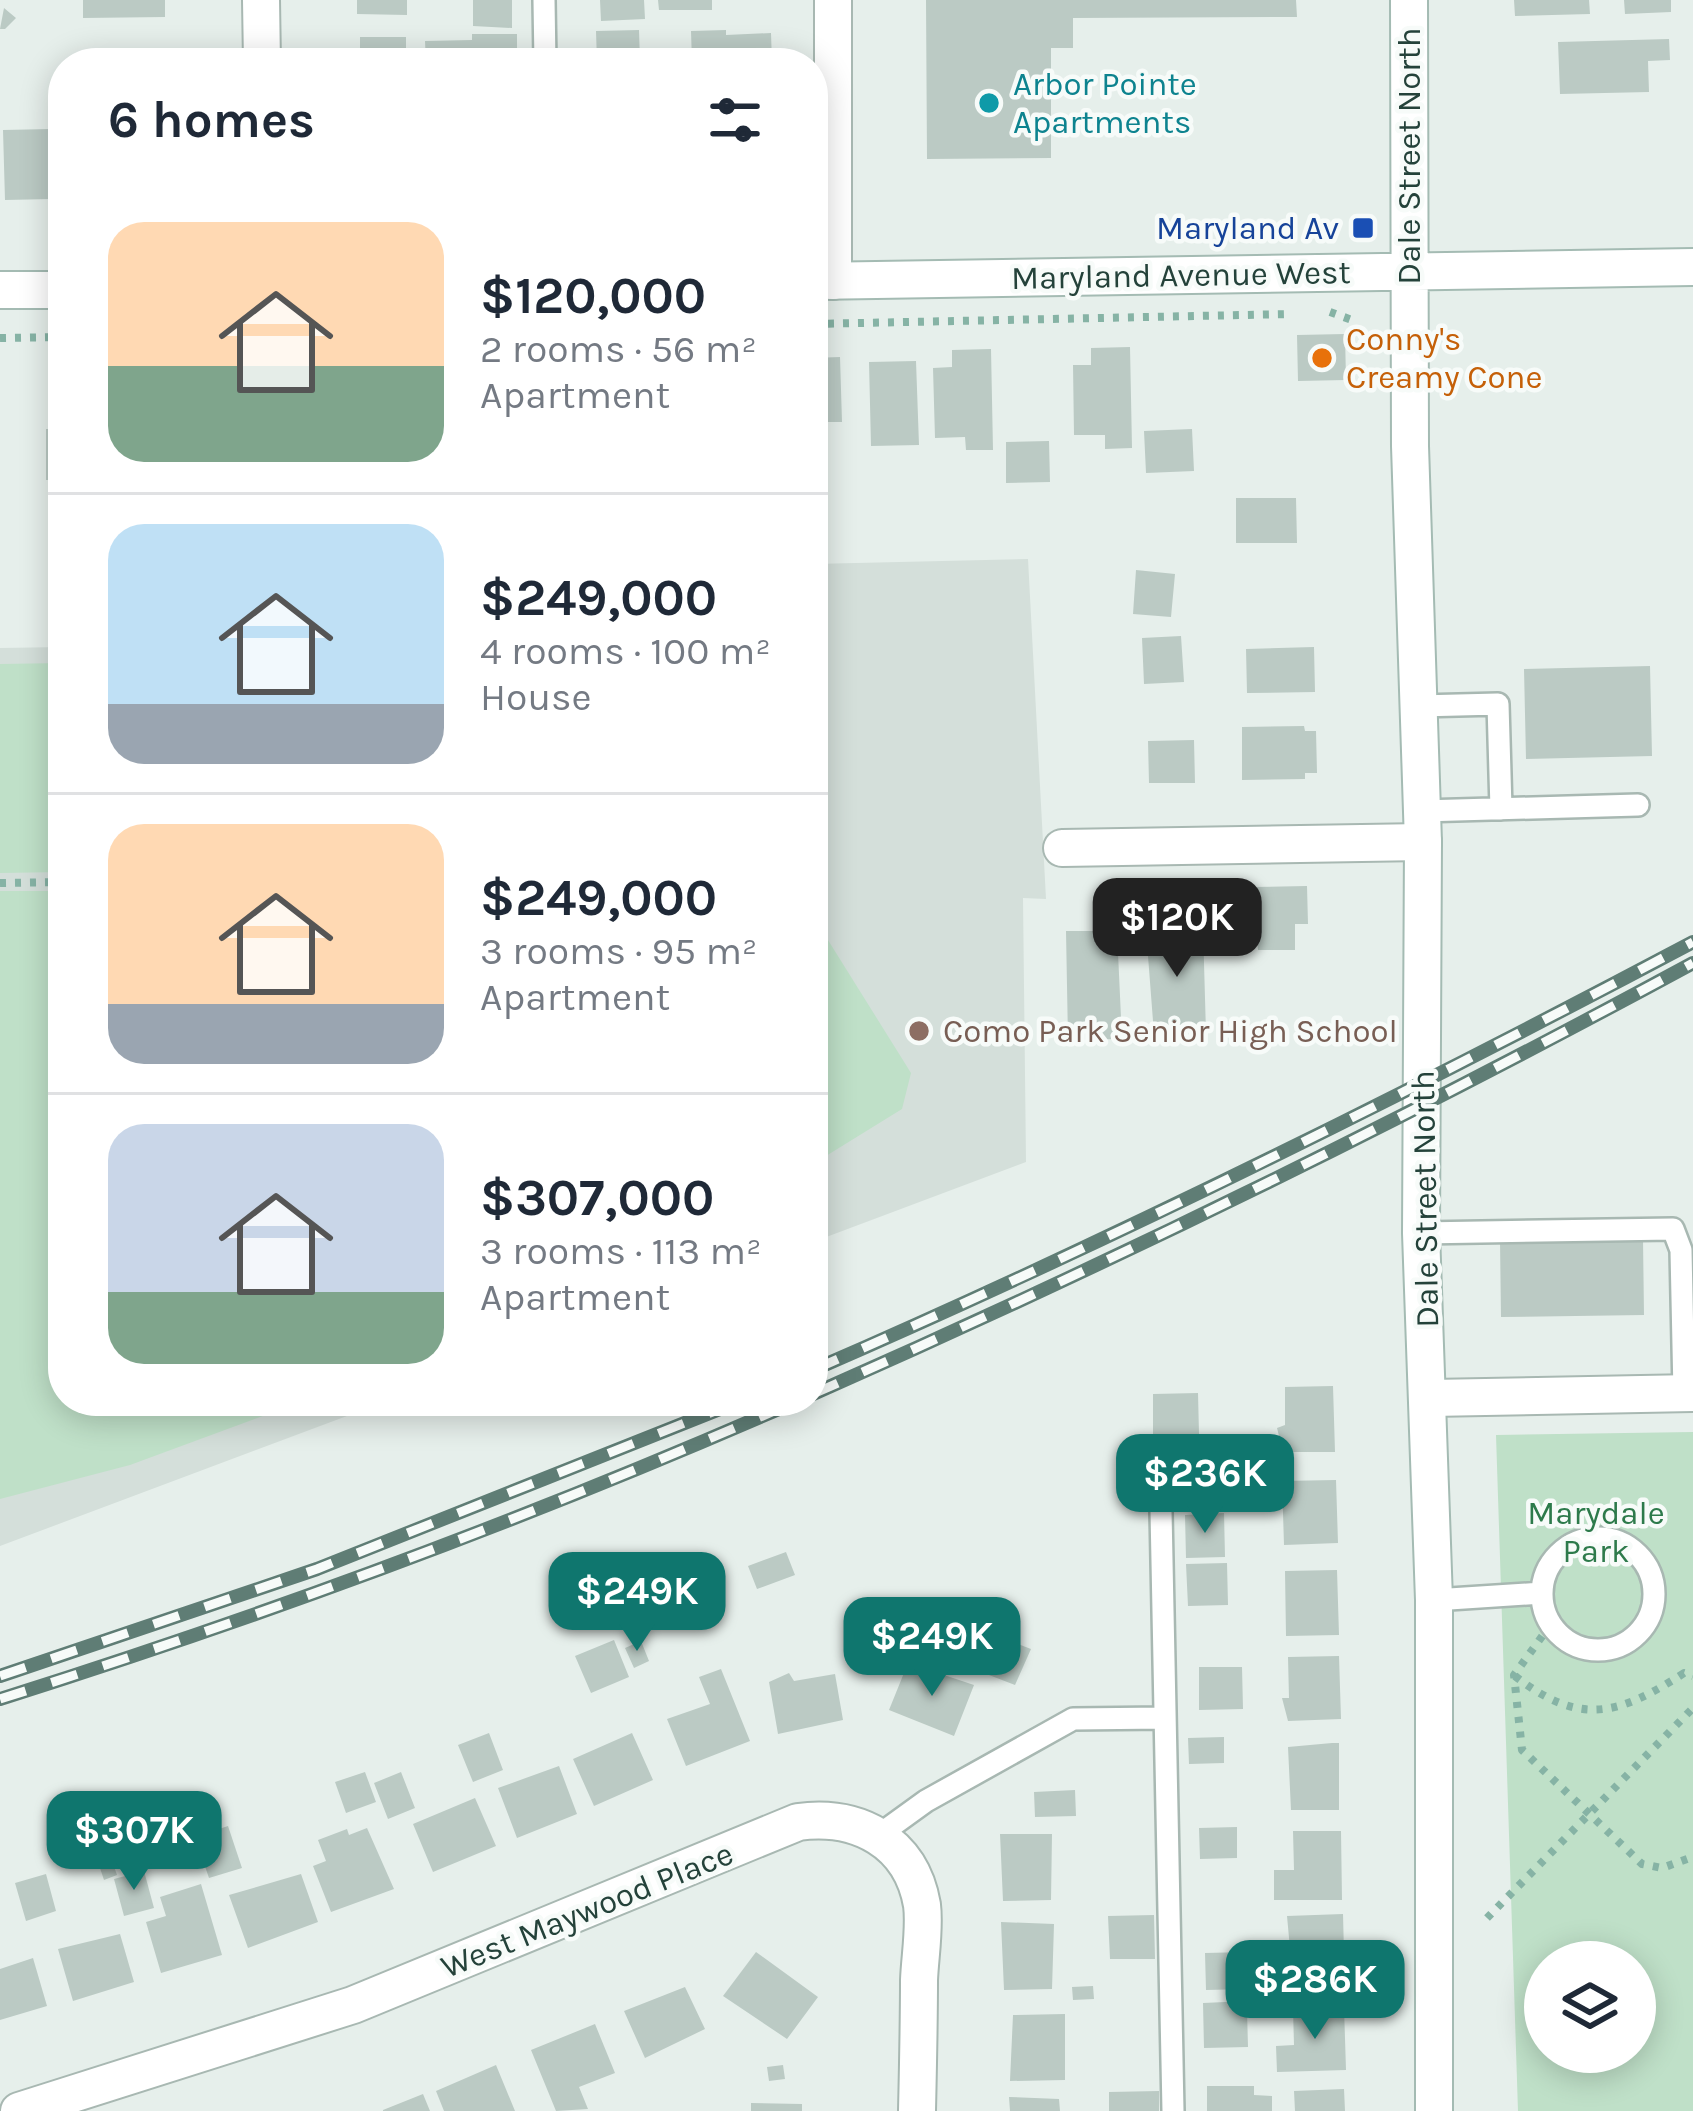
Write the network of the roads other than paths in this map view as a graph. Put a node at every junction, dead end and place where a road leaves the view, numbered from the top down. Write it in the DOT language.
graph roads {
  1 [pos="261,0"];
  2 [pos="544,0"];
  3 [pos="833,0"];
  4 [pos="1409,0"];
  5 [pos="262,48"];
  6 [pos="545,48"];
  7 [pos="828,140"];
  8 [pos="1693,267"];
  9 [pos="1409,271"];
  10 [pos="828,281"];
  11 [pos="0,290"];
  12 [pos="48,290"];
  13 [pos="1419,706"];
  14 [pos="1638,805"];
  15 [pos="1501,808"];
  16 [pos="1423,826"];
  17 [pos="1062,848"];
  18 [pos="1421,1232"];
  19 [pos="1689,1393"];
  20 [pos="1431,1397"];
  21 [pos="1160,1460"];
  22 [pos="1542,1593"];
  23 [pos="1434,1600"];
  24 [pos="1164,1718"];
  25 [pos="878,1835"];
  26 [pos="19,2111"];
  27 [pos="917,2111"];
  28 [pos="1173,2111"];
  29 [pos="1434,2111"];
  1 -- 5 [label="street"];
  2 -- 6 [label="lane"];
  3 -- 7 [label="street"];
  4 -- 9 [label="street, Dale Street North"];
  8 -- 9 [label="street, Maryland Avenue West"];
  9 -- 10 [label="street, Maryland Avenue West"];
  9 -- 13 [label="street, Dale Street North"];
  11 -- 12 [label="street"];
  13 -- 15 [label="lane"];
  13 -- 16 [label="street, Dale Street North"];
  14 -- 15 [label="lane"];
  15 -- 16 [label="lane"];
  16 -- 17 [label="street"];
  16 -- 18 [label="street, Dale Street North"];
  18 -- 19 [label="lane"];
  18 -- 20 [label="street, Dale Street North"];
  19 -- 20 [label="street"];
  20 -- 23 [label="street, Dale Street North"];
  21 -- 24 [label="lane"];
  22 -- 22 [label="lane"];
  22 -- 23 [label="lane"];
  23 -- 29 [label="street, Dale Street North"];
  24 -- 25 [label="lane"];
  24 -- 28 [label="lane"];
  25 -- 26 [label="street, West Maywood Place"];
  25 -- 27 [label="street"];
}
